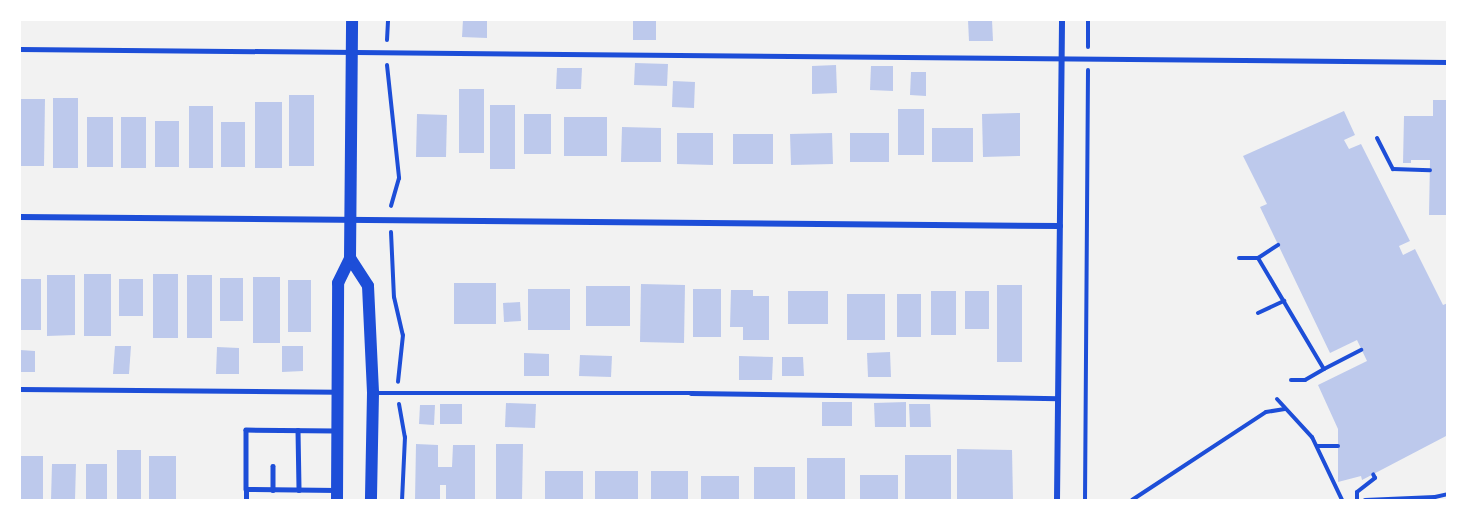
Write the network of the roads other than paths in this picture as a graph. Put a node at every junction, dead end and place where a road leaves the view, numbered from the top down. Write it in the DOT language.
graph roads {
  1 [pos="352,20"];
  2 [pos="1062,20"];
  3 [pos="20,48"];
  4 [pos="351,51"];
  5 [pos="1062,59"];
  6 [pos="1448,62"];
  7 [pos="20,217"];
  8 [pos="350,221"];
  9 [pos="1060,226"];
  10 [pos="350,258"];
  11 [pos="20,389"];
  12 [pos="338,392"];
  13 [pos="373,393"];
  14 [pos="1058,398"];
  15 [pos="273,430"];
  16 [pos="298,430"];
  17 [pos="338,431"];
  18 [pos="273,438"];
  19 [pos="273,466"];
  20 [pos="246,489"];
  21 [pos="273,490"];
  22 [pos="299,490"];
  23 [pos="337,495"];
  24 [pos="246,501"];
  25 [pos="371,501"];
  26 [pos="1057,501"];
  1 -- 4 [label="main road"];
  2 -- 5 [label="street"];
  3 -- 4 [label="lane"];
  4 -- 5 [label="lane"];
  4 -- 8 [label="main road"];
  5 -- 6 [label="lane"];
  5 -- 9 [label="street"];
  7 -- 8 [label="street"];
  8 -- 9 [label="street"];
  8 -- 10 [label="main road"];
  9 -- 14 [label="street"];
  10 -- 12 [label="main road"];
  10 -- 13 [label="main road"];
  11 -- 12 [label="lane"];
  12 -- 17 [label="main road"];
  13 -- 14 [label="lane"];
  13 -- 25 [label="main road"];
  14 -- 26 [label="street"];
  15 -- 16 [label="lane"];
  15 -- 18 [label="lane"];
  15 -- 20 [label="lane"];
  16 -- 17 [label="lane"];
  16 -- 22 [label="lane"];
  17 -- 23 [label="main road"];
  19 -- 21 [label="lane"];
  20 -- 21 [label="lane"];
  20 -- 24 [label="lane"];
  21 -- 22 [label="lane"];
  22 -- 23 [label="lane"];
}
